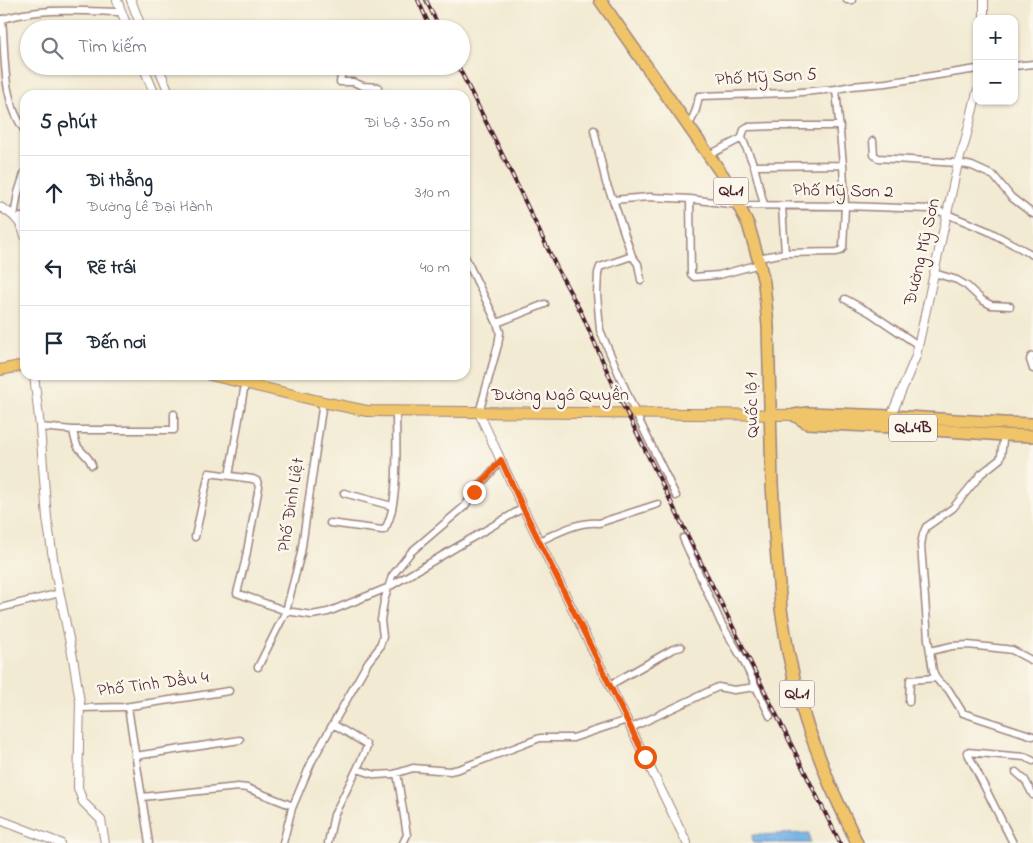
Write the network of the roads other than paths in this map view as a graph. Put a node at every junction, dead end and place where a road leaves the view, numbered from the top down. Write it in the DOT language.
graph roads {
  1 [pos="117,0"];
  2 [pos="131,0"];
  3 [pos="600,0"];
  4 [pos="847,0"];
  5 [pos="852,0"];
  6 [pos="984,0"];
  7 [pos="121,12"];
  8 [pos="984,15"];
  9 [pos="137,16"];
  10 [pos="1,19"];
  11 [pos="125,20"];
  12 [pos="139,20"];
  13 [pos="1033,64"];
  14 [pos="1018,66"];
  15 [pos="973,70"];
  16 [pos="147,75"];
  17 [pos="162,75"];
  18 [pos="341,75"];
  19 [pos="378,87"];
  20 [pos="836,89"];
  21 [pos="153,90"];
  22 [pos="168,90"];
  23 [pos="974,105"];
  24 [pos="20,123"];
  25 [pos="688,126"];
  26 [pos="840,126"];
  27 [pos="594,130"];
  28 [pos="742,138"];
  29 [pos="873,141"];
  30 [pos="709,154"];
  31 [pos="958,163"];
  32 [pos="843,165"];
  33 [pos="754,166"];
  34 [pos="20,187"];
  35 [pos="690,199"];
  36 [pos="613,200"];
  37 [pos="738,205"];
  38 [pos="764,206"];
  39 [pos="782,206"];
  40 [pos="845,206"];
  41 [pos="0,207"];
  42 [pos="947,214"];
  43 [pos="1033,214"];
  44 [pos="15,218"];
  45 [pos="20,218"];
  46 [pos="20,224"];
  47 [pos="785,254"];
  48 [pos="1033,255"];
  49 [pos="632,256"];
  50 [pos="759,261"];
  51 [pos="470,267"];
  52 [pos="934,273"];
  53 [pos="641,280"];
  54 [pos="845,300"];
  55 [pos="545,304"];
  56 [pos="1010,306"];
  57 [pos="497,323"];
  58 [pos="918,345"];
  59 [pos="1033,356"];
  60 [pos="20,365"];
  61 [pos="1033,369"];
  62 [pos="0,370"];
  63 [pos="35,380"];
  64 [pos="229,380"];
  65 [pos="245,384"];
  66 [pos="323,402"];
  67 [pos="396,412"];
  68 [pos="479,413"];
  69 [pos="174,414"];
  70 [pos="636,414"];
  71 [pos="770,415"];
  72 [pos="794,416"];
  73 [pos="891,421"];
  74 [pos="1003,423"];
  75 [pos="1033,424"];
  76 [pos="40,427"];
  77 [pos="72,430"];
  78 [pos="1004,435"];
  79 [pos="1033,436"];
  80 [pos="501,460"];
  81 [pos="92,465"];
  82 [pos="229,476"];
  83 [pos="344,493"];
  84 [pos="676,496"];
  85 [pos="658,504"];
  86 [pos="392,506"];
  87 [pos="523,508"];
  88 [pos="330,523"];
  89 [pos="195,537"];
  90 [pos="683,538"];
  91 [pos="539,541"];
  92 [pos="387,588"];
  93 [pos="60,593"];
  94 [pos="0,608"];
  95 [pos="286,611"];
  96 [pos="681,647"];
  97 [pos="930,651"];
  98 [pos="1033,662"];
  99 [pos="258,667"];
  100 [pos="936,678"];
  101 [pos="610,685"];
  102 [pos="756,687"];
  103 [pos="229,691"];
  104 [pos="909,702"];
  105 [pos="128,707"];
  106 [pos="80,708"];
  107 [pos="770,716"];
  108 [pos="333,724"];
  109 [pos="629,724"];
  110 [pos="1033,736"];
  111 [pos="240,740"];
  112 [pos="135,756"];
  113 [pos="1033,760"];
  114 [pos="357,769"];
  115 [pos="1016,772"];
  116 [pos="397,773"];
  117 [pos="1030,782"];
  118 [pos="1033,795"];
  119 [pos="142,798"];
  120 [pos="293,806"];
  121 [pos="0,820"];
  122 [pos="60,843"];
  123 [pos="105,843"];
  124 [pos="149,843"];
  125 [pos="283,843"];
  126 [pos="328,843"];
  127 [pos="403,843"];
  128 [pos="687,843"];
  129 [pos="858,843"];
  130 [pos="1013,843"];
  1 -- 7 [label="street"];
  2 -- 9 [label="street"];
  3 -- 25 [label="highway, Quốc lộ 1 / QL.1"];
  4 -- 5 [label="street"];
  6 -- 8 [label="street"];
  7 -- 10 [label="street"];
  7 -- 11 [label="street"];
  9 -- 11 [label="street"];
  9 -- 12 [label="street"];
  10 -- 24 [label="street"];
  13 -- 14 [label="street"];
  15 -- 20 [label="street"];
  16 -- 21 [label="street"];
  17 -- 22 [label="street"];
  18 -- 19 [label="street"];
  20 -- 25 [label="street, Phố Mỹ Sơn 5"];
  20 -- 26 [label="street"];
  23 -- 31 [label="street, Đường Mỹ Sơn"];
  25 -- 30 [label="highway, Quốc lộ 1 / QL.1"];
  26 -- 28 [label="street"];
  26 -- 32 [label="street"];
  27 -- 36 [label="street"];
  28 -- 30 [label="street"];
  28 -- 33 [label="street"];
  29 -- 31 [label="street"];
  30 -- 37 [label="highway, Quốc lộ 1 / QL.1"];
  31 -- 42 [label="street, Đường Mỹ Sơn"];
  31 -- 43 [label="street"];
  32 -- 33 [label="street"];
  32 -- 40 [label="street"];
  33 -- 38 [label="street"];
  34 -- 44 [label="street"];
  35 -- 36 [label="street, Phố Mỹ Sơn 2"];
  35 -- 37 [label="street, Phố Mỹ Sơn 2"];
  35 -- 50 [label="street"];
  36 -- 49 [label="street"];
  37 -- 38 [label="street, Phố Mỹ Sơn 2"];
  37 -- 50 [label="highway, Quốc lộ 1 / QL.1"];
  38 -- 39 [label="street, Phố Mỹ Sơn 2"];
  39 -- 40 [label="street, Phố Mỹ Sơn 2"];
  39 -- 47 [label="street"];
  40 -- 42 [label="street, Phố Mỹ Sơn 2"];
  40 -- 47 [label="street"];
  41 -- 44 [label="street"];
  42 -- 48 [label="street, Phố Mỹ Sơn 2"];
  42 -- 52 [label="street, Đường Mỹ Sơn"];
  44 -- 45 [label="street"];
  44 -- 46 [label="street"];
  47 -- 50 [label="street"];
  49 -- 53 [label="street"];
  49 -- 70 [label="street"];
  50 -- 71 [label="highway, Quốc lộ 1 / QL.1"];
  51 -- 57 [label="street"];
  52 -- 56 [label="street"];
  52 -- 58 [label="street, Đường Mỹ Sơn"];
  54 -- 58 [label="street"];
  55 -- 57 [label="street"];
  57 -- 68 [label="street"];
  58 -- 73 [label="street, Đường Mỹ Sơn"];
  59 -- 61 [label="street"];
  60 -- 62 [label="main road"];
  63 -- 76 [label="street"];
  64 -- 65 [label="main road, Đường Ngô Quyền"];
  65 -- 66 [label="main road, Đường Ngô Quyền"];
  65 -- 82 [label="street"];
  66 -- 67 [label="main road, Đường Ngô Quyền"];
  66 -- 95 [label="street, Phố Đinh Liệt"];
  67 -- 68 [label="main road, Đường Ngô Quyền"];
  67 -- 86 [label="street"];
  68 -- 70 [label="main road, Đường Ngô Quyền"];
  68 -- 80 [label="street"];
  69 -- 77 [label="street"];
  70 -- 71 [label="main road, Đường Ngô Quyền"];
  70 -- 84 [label="street"];
  71 -- 72 [label="main road, Đường Ngô Quyền"];
  71 -- 129 [label="highway, Quốc lộ 1 / QL.1"];
  72 -- 73 [label="highway, Đường Ngô Quyền / QL.4B"];
  73 -- 74 [label="highway, Đường Ngô Quyền / QL.4B"];
  73 -- 78 [label="highway, Đường Ngô Quyền / QL.4B"];
  74 -- 75 [label="highway, Đường Ngô Quyền / QL.4B"];
  74 -- 78 [label="street"];
  76 -- 77 [label="street"];
  76 -- 93 [label="street"];
  77 -- 81 [label="street"];
  78 -- 79 [label="highway, Đường Ngô Quyền / QL.4B"];
  78 -- 97 [label="street"];
  80 -- 87 [label="street"];
  80 -- 92 [label="street"];
  82 -- 89 [label="street"];
  82 -- 95 [label="street"];
  83 -- 86 [label="street"];
  85 -- 91 [label="street"];
  86 -- 88 [label="street"];
  87 -- 91 [label="street"];
  87 -- 92 [label="street"];
  90 -- 102 [label="street"];
  91 -- 101 [label="street"];
  92 -- 95 [label="street"];
  92 -- 108 [label="street"];
  93 -- 94 [label="street"];
  93 -- 106 [label="street"];
  95 -- 99 [label="street, Phố Đinh Liệt"];
  96 -- 101 [label="street"];
  97 -- 98 [label="street"];
  97 -- 100 [label="street"];
  100 -- 104 [label="street"];
  100 -- 110 [label="street"];
  101 -- 109 [label="street"];
  102 -- 107 [label="street"];
  102 -- 109 [label="street"];
  103 -- 105 [label="street, Phố Tinh Dầu 4"];
  105 -- 106 [label="street, Phố Tinh Dầu 4"];
  105 -- 112 [label="street"];
  106 -- 123 [label="street"];
  108 -- 114 [label="street"];
  108 -- 120 [label="street"];
  109 -- 116 [label="street"];
  109 -- 128 [label="street"];
  111 -- 112 [label="street"];
  112 -- 119 [label="street"];
  113 -- 130 [label="street"];
  114 -- 116 [label="street"];
  114 -- 126 [label="street"];
  115 -- 117 [label="street"];
  116 -- 127 [label="street"];
  117 -- 118 [label="street"];
  119 -- 120 [label="street"];
  119 -- 124 [label="street"];
  120 -- 125 [label="street"];
  121 -- 122 [label="street"];
}
